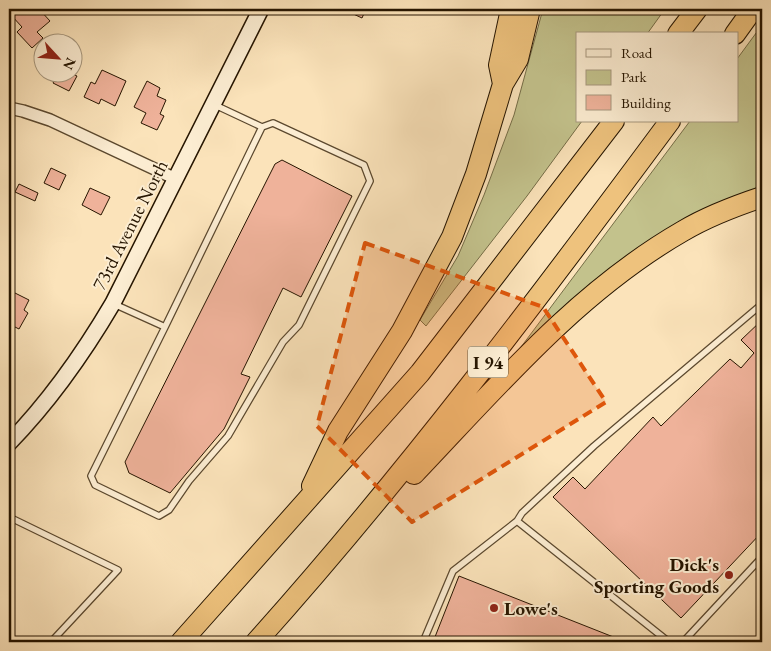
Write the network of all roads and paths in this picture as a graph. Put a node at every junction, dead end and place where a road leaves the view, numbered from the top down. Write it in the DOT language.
graph roads {
  1 [pos="261,9"];
  2 [pos="510,9"];
  3 [pos="530,9"];
  4 [pos="697,9"];
  5 [pos="753,9"];
  6 [pos="680,32"];
  7 [pos="736,32"];
  8 [pos="503,84"];
  9 [pos="213,104"];
  10 [pos="9,108"];
  11 [pos="613,122"];
  12 [pos="669,122"];
  13 [pos="262,127"];
  14 [pos="176,179"];
  15 [pos="762,197"];
  16 [pos="113,303"];
  17 [pos="762,304"];
  18 [pos="165,327"];
  19 [pos="9,443"];
  20 [pos="301,508"];
  21 [pos="9,517"];
  22 [pos="517,521"];
  23 [pos="762,557"];
  24 [pos="297,596"];
  25 [pos="52,642"];
  26 [pos="181,642"];
  27 [pos="256,642"];
  28 [pos="423,642"];
  29 [pos="669,642"];
  30 [pos="683,642"];
  1 -- 9 [label="street, 73rd Avenue North"];
  2 -- 8 [label="highway"];
  3 -- 8 [label="highway"];
  4 -- 6 [label="highway"];
  5 -- 7 [label="highway"];
  8 -- 20 [label="highway"];
  9 -- 13 [label="lane"];
  9 -- 14 [label="street, 73rd Avenue North"];
  10 -- 14 [label="street"];
  11 -- 20 [label="highway, I 94"];
  12 -- 24 [label="highway, I 94"];
  13 -- 18 [label="lane"];
  13 -- 18 [label="lane"];
  14 -- 16 [label="street, 73rd Avenue North"];
  15 -- 24 [label="highway"];
  16 -- 18 [label="lane"];
  16 -- 19 [label="street, 73rd Avenue North"];
  17 -- 22 [label="lane"];
  20 -- 26 [label="highway, I 94"];
  21 -- 25 [label="lane"];
  22 -- 28 [label="lane"];
  22 -- 29 [label="lane"];
  23 -- 30 [label="lane"];
  24 -- 27 [label="highway, I 94"];
}
